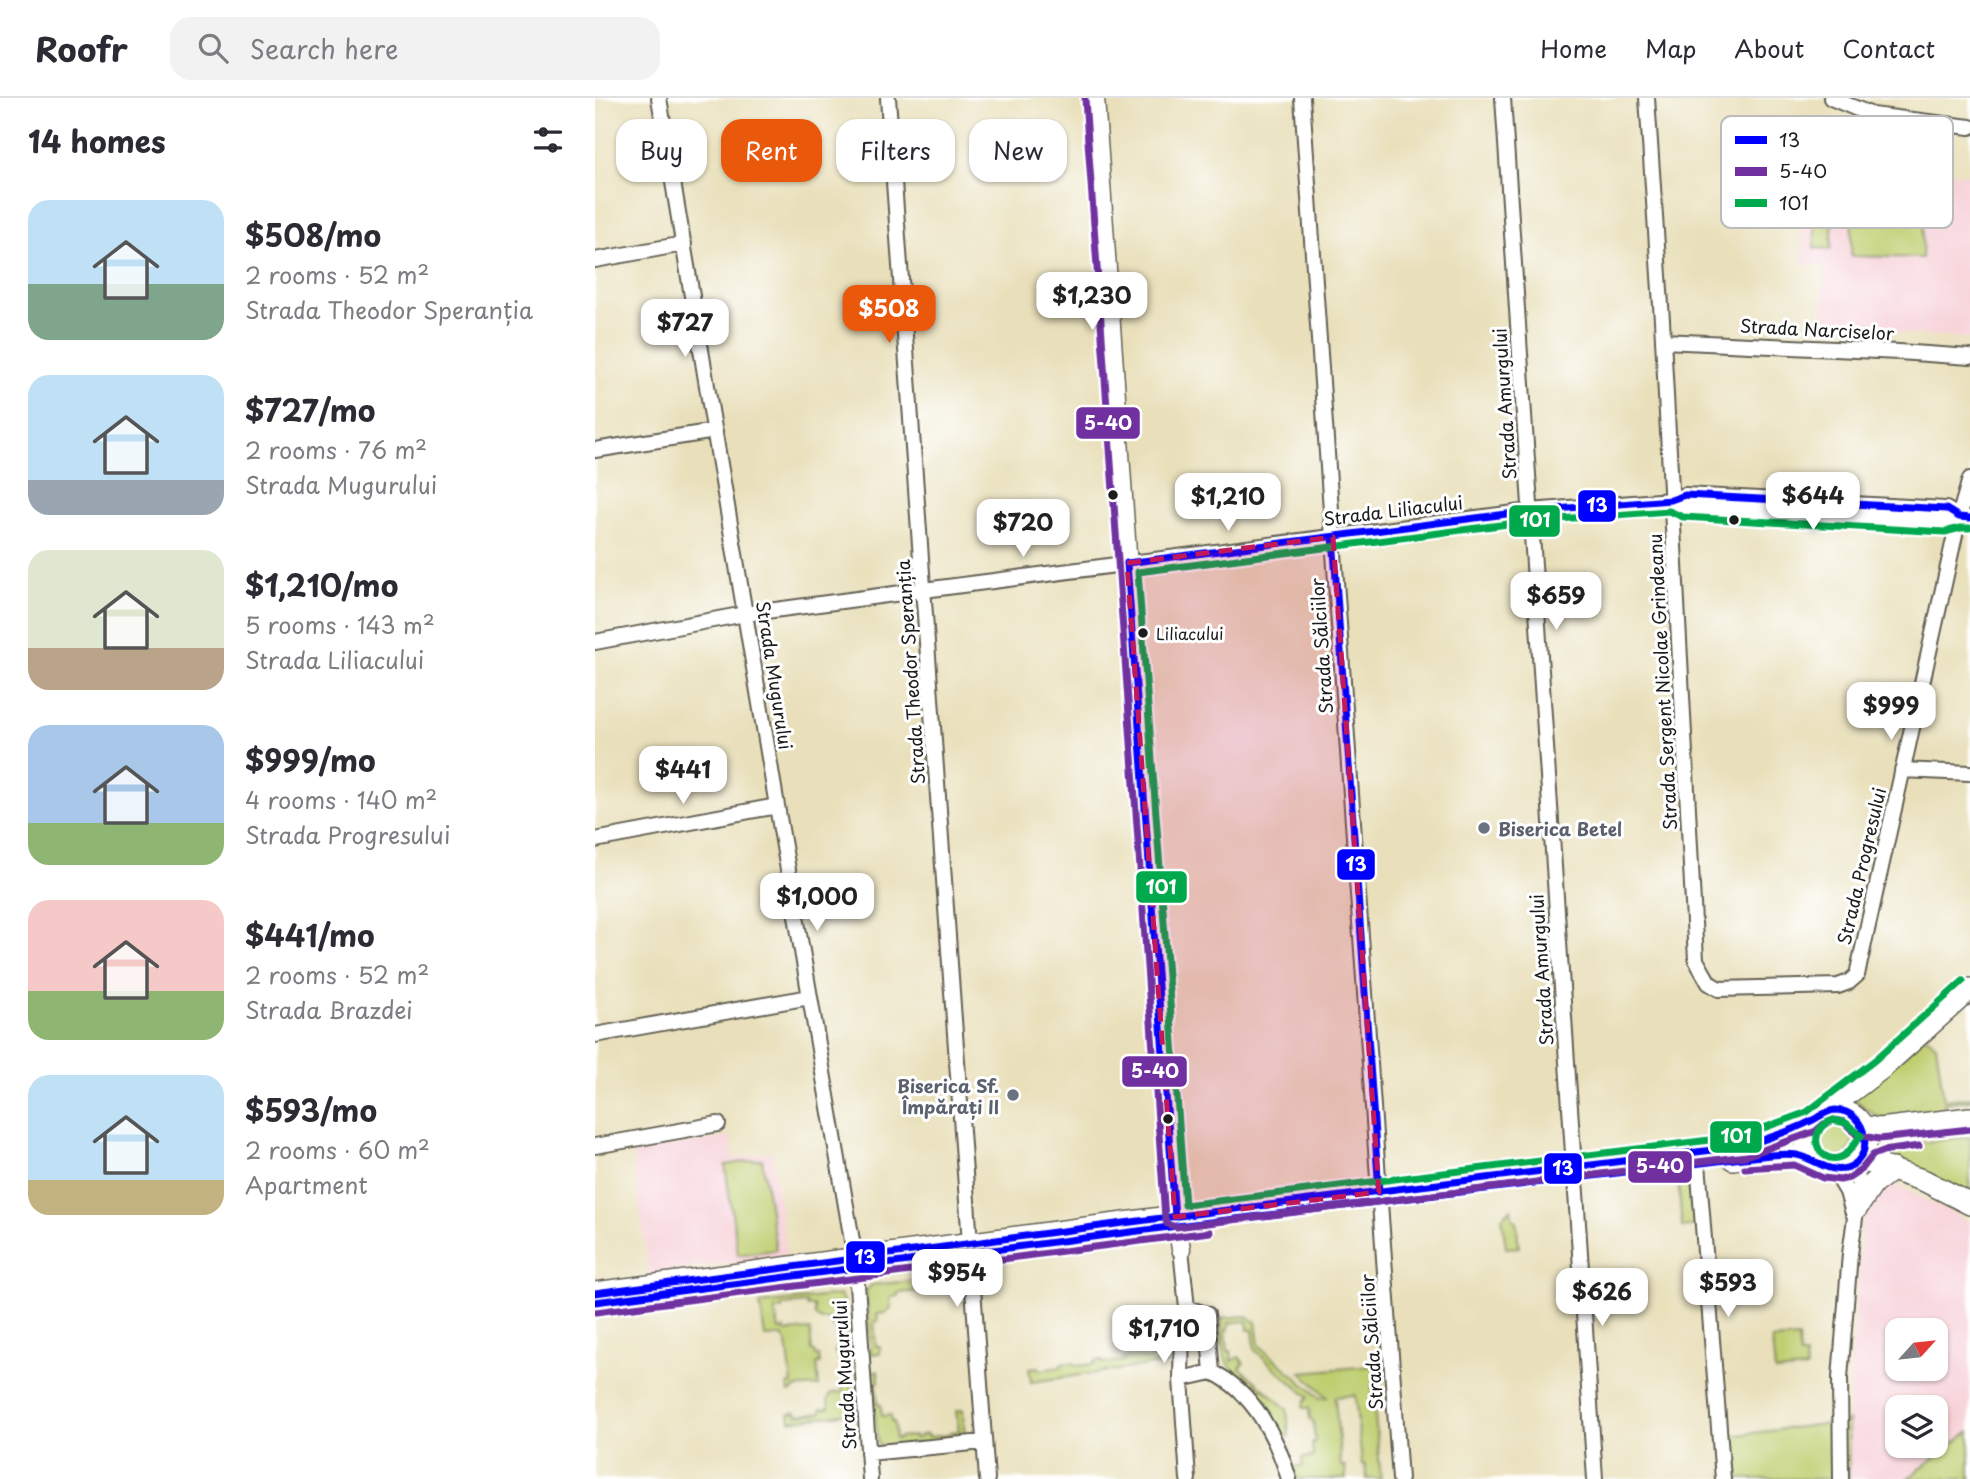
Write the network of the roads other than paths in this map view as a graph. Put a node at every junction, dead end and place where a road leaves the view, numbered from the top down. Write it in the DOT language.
graph roads {
  1 [pos="659,98"];
  2 [pos="888,98"];
  3 [pos="1094,98"];
  4 [pos="1302,98"];
  5 [pos="1503,98"];
  6 [pos="1647,98"];
  7 [pos="1831,98"];
  8 [pos="1880,116"];
  9 [pos="684,244"];
  10 [pos="595,260"];
  11 [pos="1663,341"];
  12 [pos="1970,357"];
  13 [pos="715,431"];
  14 [pos="595,450"];
  15 [pos="1970,479"];
  16 [pos="1671,500"];
  17 [pos="1530,511"];
  18 [pos="1964,518"];
  19 [pos="1333,537"];
  20 [pos="1127,563"];
  21 [pos="924,590"];
  22 [pos="745,614"];
  23 [pos="595,642"];
  24 [pos="1902,770"];
  25 [pos="1970,773"];
  26 [pos="777,806"];
  27 [pos="595,840"];
  28 [pos="1857,975"];
  29 [pos="1970,989"];
  30 [pos="810,997"];
  31 [pos="595,1035"];
  32 [pos="1818,1116"];
  33 [pos="1970,1118"];
  34 [pos="718,1124"];
  35 [pos="1970,1130"];
  36 [pos="595,1146"];
  37 [pos="1861,1148"];
  38 [pos="1698,1163"];
  39 [pos="1824,1165"];
  40 [pos="1893,1169"];
  41 [pos="1574,1173"];
  42 [pos="1380,1197"];
  43 [pos="1970,1204"];
  44 [pos="1855,1213"];
  45 [pos="1176,1222"];
  46 [pos="970,1243"];
  47 [pos="1181,1249"];
  48 [pos="856,1264"];
  49 [pos="972,1275"];
  50 [pos="595,1293"];
  51 [pos="595,1302"];
  52 [pos="1187,1308"];
  53 [pos="1212,1372"];
  54 [pos="1181,1378"];
  55 [pos="984,1442"];
  56 [pos="868,1453"];
  57 [pos="870,1479"];
  58 [pos="987,1479"];
  59 [pos="1188,1479"];
  60 [pos="1289,1479"];
  61 [pos="1400,1479"];
  62 [pos="1595,1479"];
  63 [pos="1723,1479"];
  64 [pos="1840,1479"];
  1 -- 9 [label="street, Strada Mugurului"];
  2 -- 21 [label="street, Strada Theodor Speranția"];
  3 -- 20 [label="street"];
  4 -- 19 [label="street, Strada Sălciilor"];
  5 -- 17 [label="street, Strada Amurgului"];
  6 -- 11 [label="street, Strada Sergent Nicolae Grindeanu"];
  7 -- 8 [label="street"];
  9 -- 10 [label="street"];
  9 -- 13 [label="street, Strada Mugurului"];
  11 -- 12 [label="street, Strada Narciselor"];
  11 -- 16 [label="street, Strada Sergent Nicolae Grindeanu"];
  13 -- 14 [label="street"];
  13 -- 22 [label="street, Strada Mugurului"];
  15 -- 18 [label="street, Strada Progresului"];
  16 -- 17 [label="street, Strada Liliacului"];
  16 -- 18 [label="street, Strada Liliacului"];
  16 -- 28 [label="street, Strada Sergent Nicolae Grindeanu"];
  17 -- 19 [label="street, Strada Liliacului"];
  17 -- 41 [label="street, Strada Amurgului"];
  18 -- 24 [label="street, Strada Progresului"];
  19 -- 20 [label="street, Strada Liliacului"];
  19 -- 42 [label="street, Strada Sălciilor"];
  20 -- 21 [label="street, Strada Liliacului"];
  20 -- 45 [label="street"];
  21 -- 22 [label="street, Strada Liliacului"];
  21 -- 46 [label="street, Strada Theodor Speranția"];
  22 -- 23 [label="street, Strada Liliacului"];
  22 -- 26 [label="street, Strada Mugurului"];
  24 -- 25 [label="street"];
  24 -- 28 [label="street, Strada Progresului"];
  26 -- 27 [label="street"];
  26 -- 30 [label="street, Strada Mugurului"];
  29 -- 32 [label="main road"];
  30 -- 31 [label="street"];
  30 -- 48 [label="street, Strada Mugurului"];
  32 -- 37 [label="main road"];
  32 -- 39 [label="main road"];
  32 -- 41 [label="main road"];
  33 -- 37 [label="main road"];
  34 -- 36 [label="street"];
  35 -- 37 [label="main road"];
  37 -- 39 [label="main road"];
  37 -- 40 [label="main road"];
  37 -- 44 [label="street"];
  38 -- 39 [label="main road"];
  38 -- 41 [label="main road"];
  38 -- 63 [label="street"];
  39 -- 44 [label="street"];
  40 -- 43 [label="main road"];
  40 -- 44 [label="main road"];
  41 -- 42 [label="main road"];
  41 -- 62 [label="street, Strada Amurgului"];
  42 -- 45 [label="main road"];
  42 -- 61 [label="street, Strada Sălciilor"];
  44 -- 64 [label="street"];
  45 -- 46 [label="main road"];
  45 -- 47 [label="street"];
  45 -- 48 [label="main road"];
  46 -- 48 [label="main road"];
  47 -- 52 [label="street"];
  48 -- 50 [label="main road"];
  48 -- 51 [label="main road"];
  48 -- 56 [label="street, Strada Mugurului"];
  49 -- 55 [label="street"];
  52 -- 53 [label="street"];
  52 -- 54 [label="street"];
  53 -- 54 [label="street"];
  53 -- 60 [label="street"];
  54 -- 59 [label="street"];
  55 -- 56 [label="street"];
  55 -- 58 [label="street"];
  56 -- 57 [label="street, Strada Mugurului"];
}
